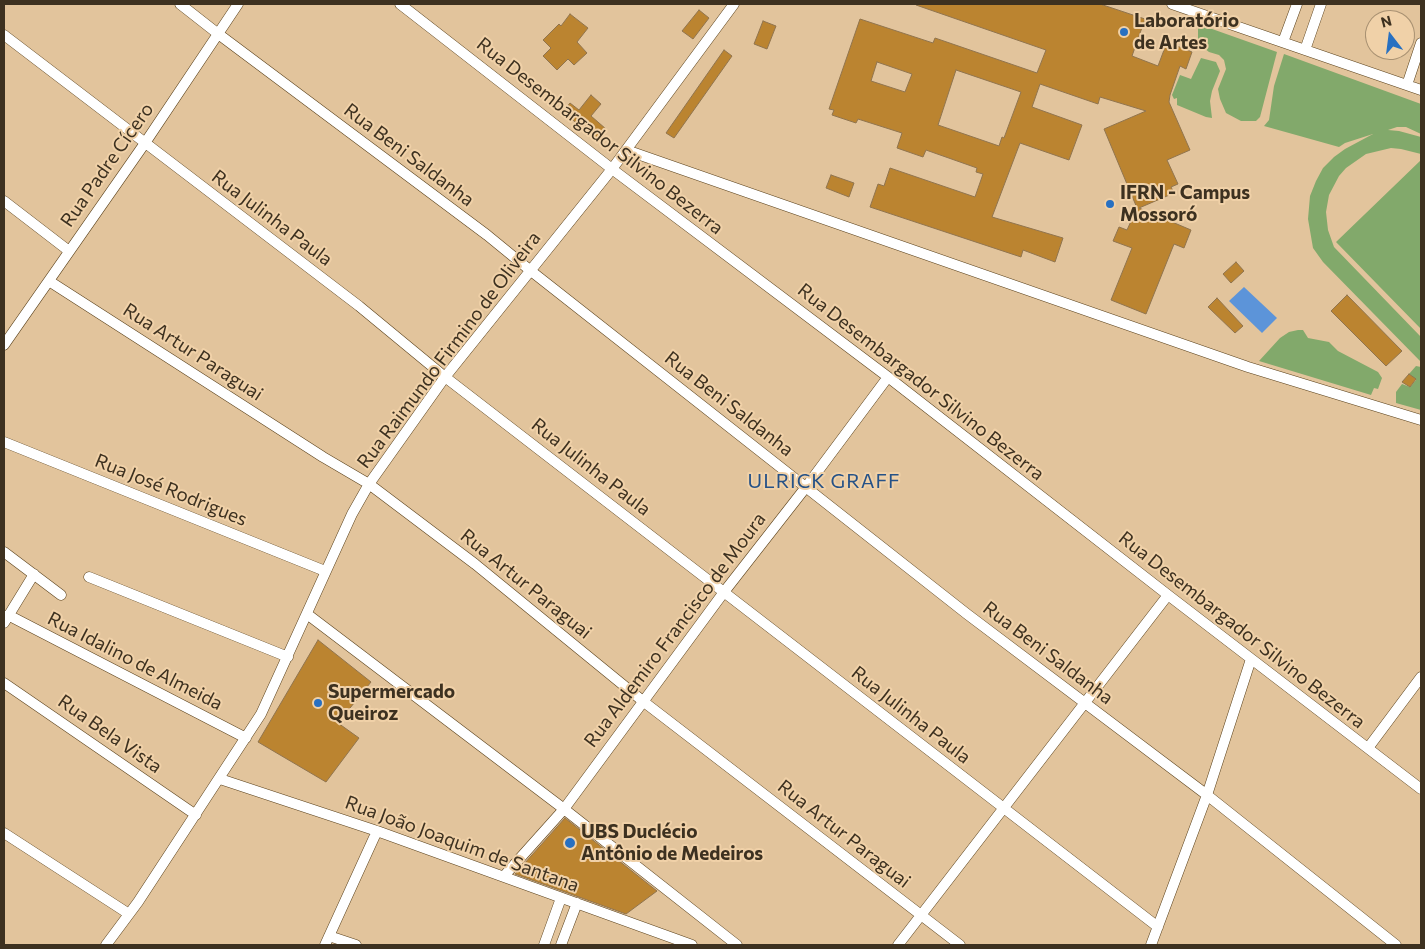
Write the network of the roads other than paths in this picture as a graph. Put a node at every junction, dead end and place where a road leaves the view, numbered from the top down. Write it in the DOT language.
graph roads {
  1 [pos="180,4"];
  2 [pos="238,4"];
  3 [pos="400,4"];
  4 [pos="734,4"];
  5 [pos="1172,4"];
  6 [pos="1297,4"];
  7 [pos="1321,4"];
  8 [pos="217,34"];
  9 [pos="4,35"];
  10 [pos="1283,42"];
  11 [pos="1421,43"];
  12 [pos="1305,50"];
  13 [pos="1407,85"];
  14 [pos="1421,90"];
  15 [pos="146,143"];
  16 [pos="626,150"];
  17 [pos="612,169"];
  18 [pos="4,201"];
  19 [pos="69,251"];
  20 [pos="530,271"];
  21 [pos="50,280"];
  22 [pos="4,345"];
  23 [pos="446,377"];
  24 [pos="888,377"];
  25 [pos="1421,420"];
  26 [pos="4,442"];
  27 [pos="369,484"];
  28 [pos="806,487"];
  29 [pos="4,552"];
  30 [pos="325,571"];
  31 [pos="34,574"];
  32 [pos="89,578"];
  33 [pos="724,592"];
  34 [pos="1168,595"];
  35 [pos="61,596"];
  36 [pos="307,614"];
  37 [pos="5,618"];
  38 [pos="288,657"];
  39 [pos="1251,659"];
  40 [pos="1421,677"];
  41 [pos="4,683"];
  42 [pos="644,702"];
  43 [pos="1085,703"];
  44 [pos="246,738"];
  45 [pos="1368,748"];
  46 [pos="220,779"];
  47 [pos="1420,785"];
  48 [pos="1207,795"];
  49 [pos="564,808"];
  50 [pos="1003,808"];
  51 [pos="196,814"];
  52 [pos="377,831"];
  53 [pos="4,833"];
  54 [pos="504,876"];
  55 [pos="561,898"];
  56 [pos="577,903"];
  57 [pos="129,914"];
  58 [pos="921,916"];
  59 [pos="1158,927"];
  60 [pos="327,940"];
  61 [pos="106,945"];
  62 [pos="356,945"];
  63 [pos="544,945"];
  64 [pos="561,945"];
  65 [pos="692,945"];
  66 [pos="737,945"];
  67 [pos="898,945"];
  68 [pos="960,945"];
  69 [pos="1151,945"];
  70 [pos="1396,945"];
  1 -- 8 [label="street, Rua Beni Saldanha"];
  2 -- 8 [label="street, Rua Padre Cícero"];
  3 -- 17 [label="street, Rua Desembargador Silvino Bezerra"];
  4 -- 16 [label="street, Rua Raimundo Firmino de Oliveira"];
  5 -- 10 [label="street"];
  6 -- 10 [label="street"];
  7 -- 12 [label="street"];
  8 -- 15 [label="street, Rua Padre Cícero"];
  8 -- 20 [label="street, Rua Beni Saldanha"];
  9 -- 15 [label="street, Rua Julinha Paula"];
  10 -- 12 [label="street"];
  11 -- 13 [label="street"];
  12 -- 13 [label="street"];
  13 -- 14 [label="street"];
  15 -- 19 [label="street, Rua Padre Cícero"];
  15 -- 23 [label="street, Rua Julinha Paula"];
  16 -- 17 [label="street, Rua Raimundo Firmino de Oliveira"];
  16 -- 25 [label="street"];
  17 -- 20 [label="street, Rua Raimundo Firmino de Oliveira"];
  17 -- 24 [label="street, Rua Desembargador Silvino Bezerra"];
  18 -- 19 [label="street"];
  19 -- 21 [label="street, Rua Padre Cícero"];
  20 -- 23 [label="street, Rua Raimundo Firmino de Oliveira"];
  20 -- 28 [label="street, Rua Beni Saldanha"];
  21 -- 22 [label="street, Rua Padre Cícero"];
  21 -- 27 [label="street, Rua Artur Paraguai"];
  23 -- 27 [label="street, Rua Raimundo Firmino de Oliveira"];
  23 -- 33 [label="street, Rua Julinha Paula"];
  24 -- 28 [label="street, Rua Aldemiro Francisco de Moura"];
  24 -- 34 [label="street, Rua Desembargador Silvino Bezerra"];
  26 -- 30 [label="street, Rua José Rodrigues"];
  27 -- 30 [label="street, Rua Raimundo Firmino de Oliveira"];
  27 -- 42 [label="street, Rua Artur Paraguai"];
  28 -- 33 [label="street, Rua Aldemiro Francisco de Moura"];
  28 -- 43 [label="street, Rua Beni Saldanha"];
  29 -- 31 [label="street"];
  30 -- 36 [label="street, Rua Raimundo Firmino de Oliveira"];
  31 -- 35 [label="street"];
  31 -- 37 [label="street"];
  32 -- 38 [label="street"];
  33 -- 42 [label="street, Rua Aldemiro Francisco de Moura"];
  33 -- 50 [label="street, Rua Julinha Paula"];
  34 -- 39 [label="street, Rua Desembargador Silvino Bezerra"];
  34 -- 43 [label="street"];
  36 -- 38 [label="street, Rua Raimundo Firmino de Oliveira"];
  36 -- 49 [label="street"];
  37 -- 44 [label="street, Rua Idalino de Almeida"];
  38 -- 44 [label="street, Rua Raimundo Firmino de Oliveira"];
  39 -- 45 [label="street, Rua Desembargador Silvino Bezerra"];
  39 -- 48 [label="street"];
  40 -- 45 [label="street"];
  41 -- 51 [label="street, Rua Bela Vista"];
  42 -- 49 [label="street, Rua Aldemiro Francisco de Moura"];
  42 -- 58 [label="street, Rua Artur Paraguai"];
  43 -- 48 [label="street, Rua Beni Saldanha"];
  43 -- 50 [label="street"];
  44 -- 46 [label="street, Rua Raimundo Firmino de Oliveira"];
  45 -- 47 [label="street, Rua Desembargador Silvino Bezerra"];
  46 -- 51 [label="street, Rua Raimundo Firmino de Oliveira"];
  46 -- 52 [label="street, Rua João Joaquim de Santana"];
  48 -- 59 [label="street"];
  48 -- 70 [label="street, Rua Beni Saldanha"];
  49 -- 54 [label="street, Rua Aldemiro Francisco de Moura"];
  49 -- 66 [label="street"];
  50 -- 58 [label="street"];
  50 -- 59 [label="street, Rua Julinha Paula"];
  51 -- 57 [label="street, Rua Raimundo Firmino de Oliveira"];
  52 -- 54 [label="street, Rua João Joaquim de Santana"];
  52 -- 60 [label="street"];
  53 -- 57 [label="street"];
  54 -- 55 [label="street, Rua João Joaquim de Santana"];
  55 -- 56 [label="street, Rua João Joaquim de Santana"];
  55 -- 63 [label="street"];
  56 -- 64 [label="street"];
  56 -- 65 [label="street, Rua João Joaquim de Santana"];
  57 -- 61 [label="street, Rua Raimundo Firmino de Oliveira"];
  58 -- 67 [label="street"];
  58 -- 68 [label="street, Rua Artur Paraguai"];
  59 -- 69 [label="street"];
  60 -- 62 [label="street"];
}
